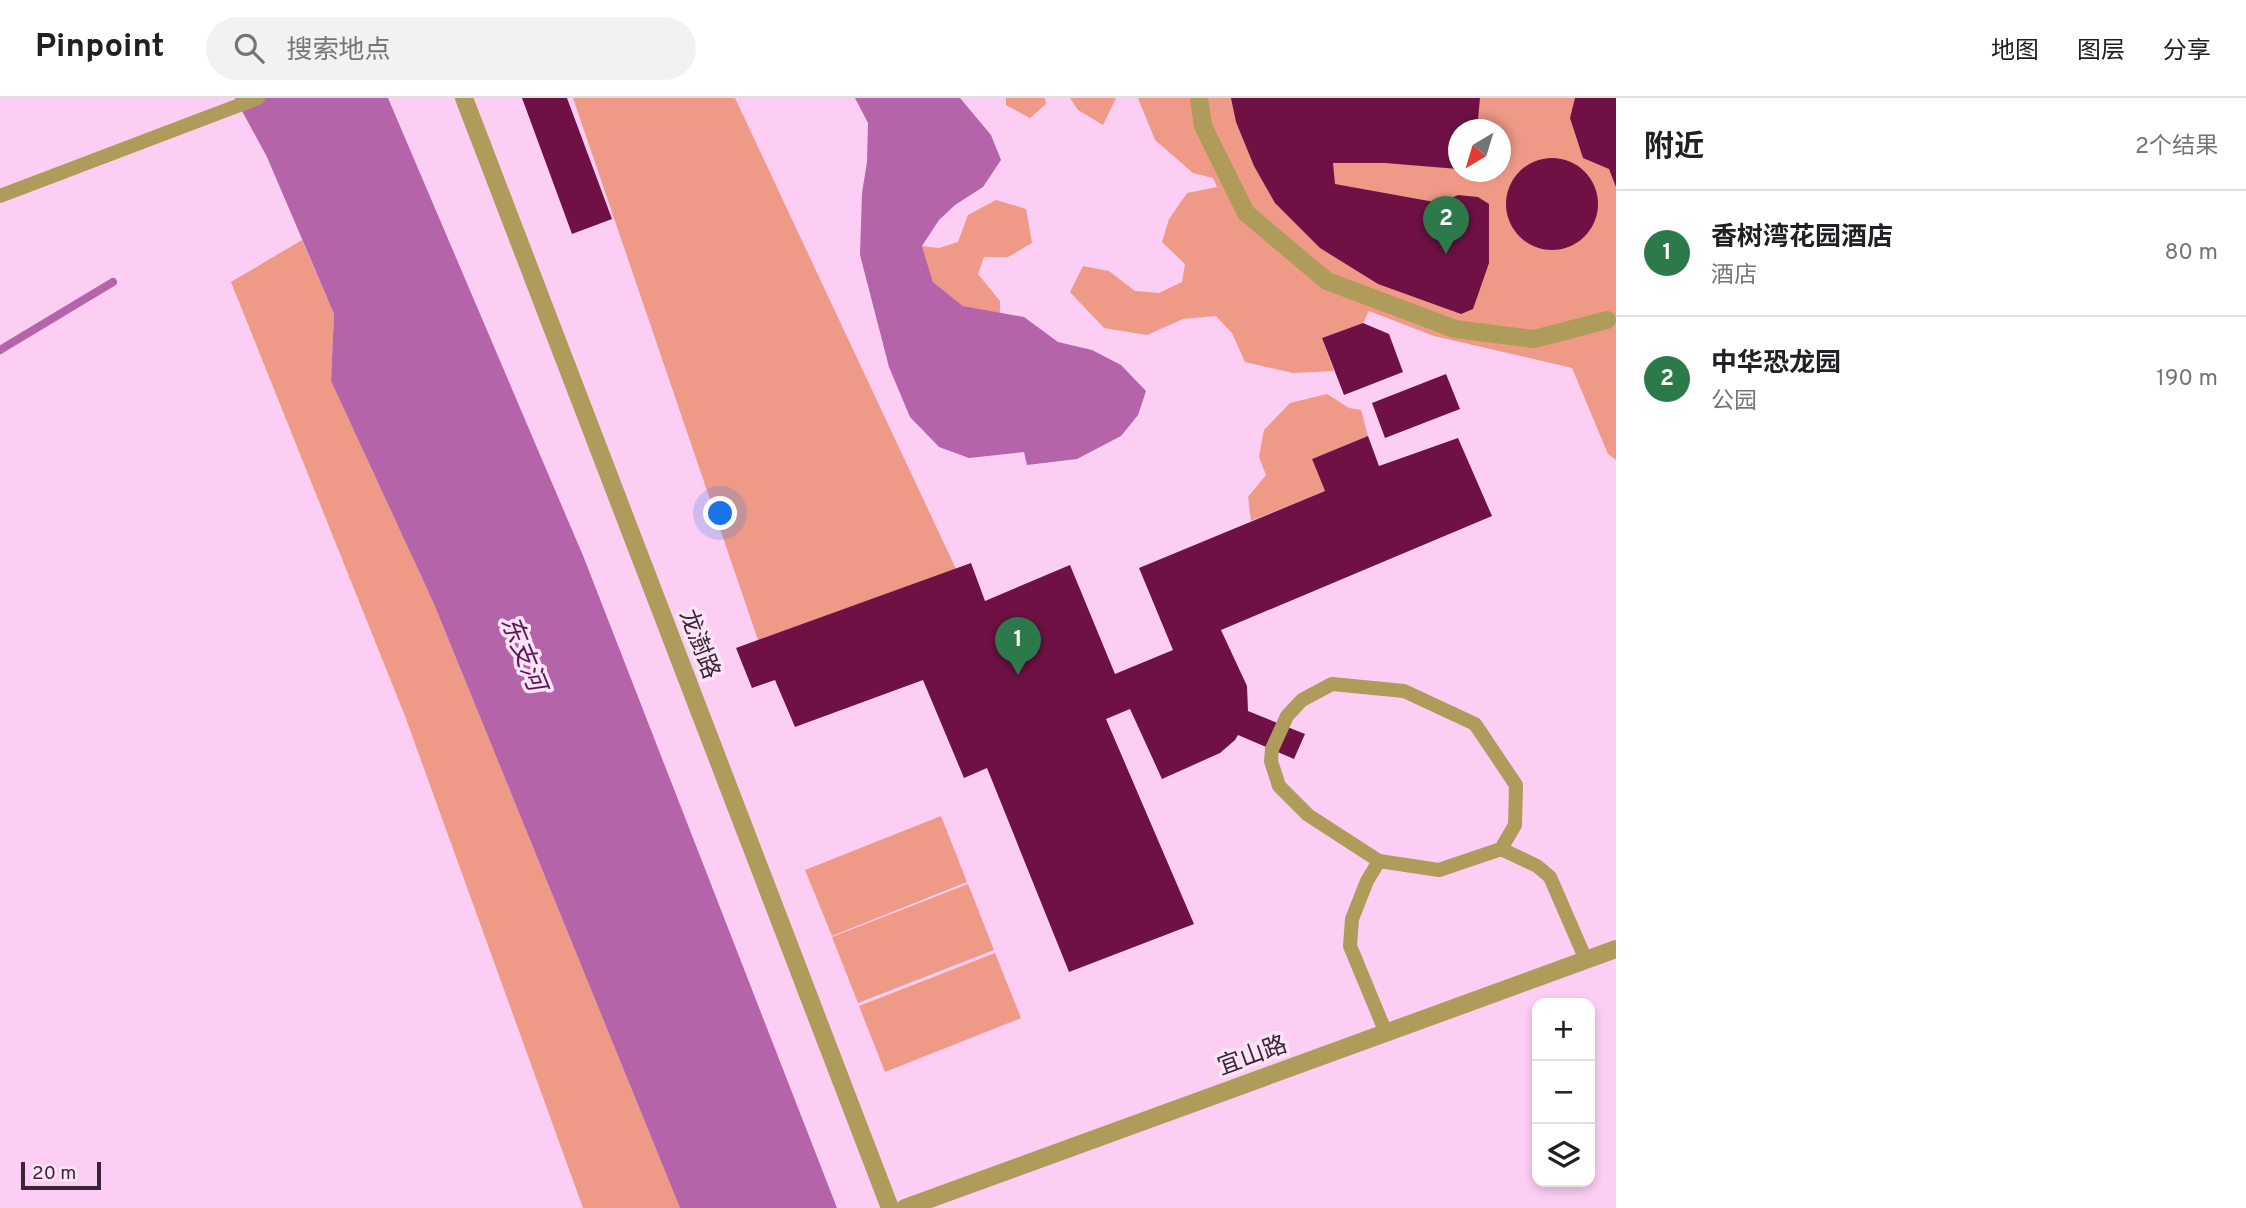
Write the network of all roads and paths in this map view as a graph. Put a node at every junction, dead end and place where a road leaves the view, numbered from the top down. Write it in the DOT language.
graph roads {
  1 [pos="258,98"];
  2 [pos="464,98"];
  3 [pos="1199,98"];
  4 [pos="0,196"];
  5 [pos="1607,320"];
  6 [pos="1501,849"];
  7 [pos="1379,861"];
  8 [pos="1616,949"];
  9 [pos="1586,960"];
  10 [pos="1386,1033"];
  11 [pos="890,1208"];
  12 [pos="905,1208"];
  1 -- 4 [label="lane"];
  2 -- 11 [label="street, 龙澍路"];
  3 -- 5 [label="street"];
  6 -- 7 [label="lane"];
  6 -- 7 [label="lane"];
  6 -- 9 [label="lane"];
  7 -- 10 [label="lane"];
  8 -- 9 [label="street, 宜山路"];
  9 -- 10 [label="street, 宜山路"];
  10 -- 12 [label="street, 宜山路"];
}
